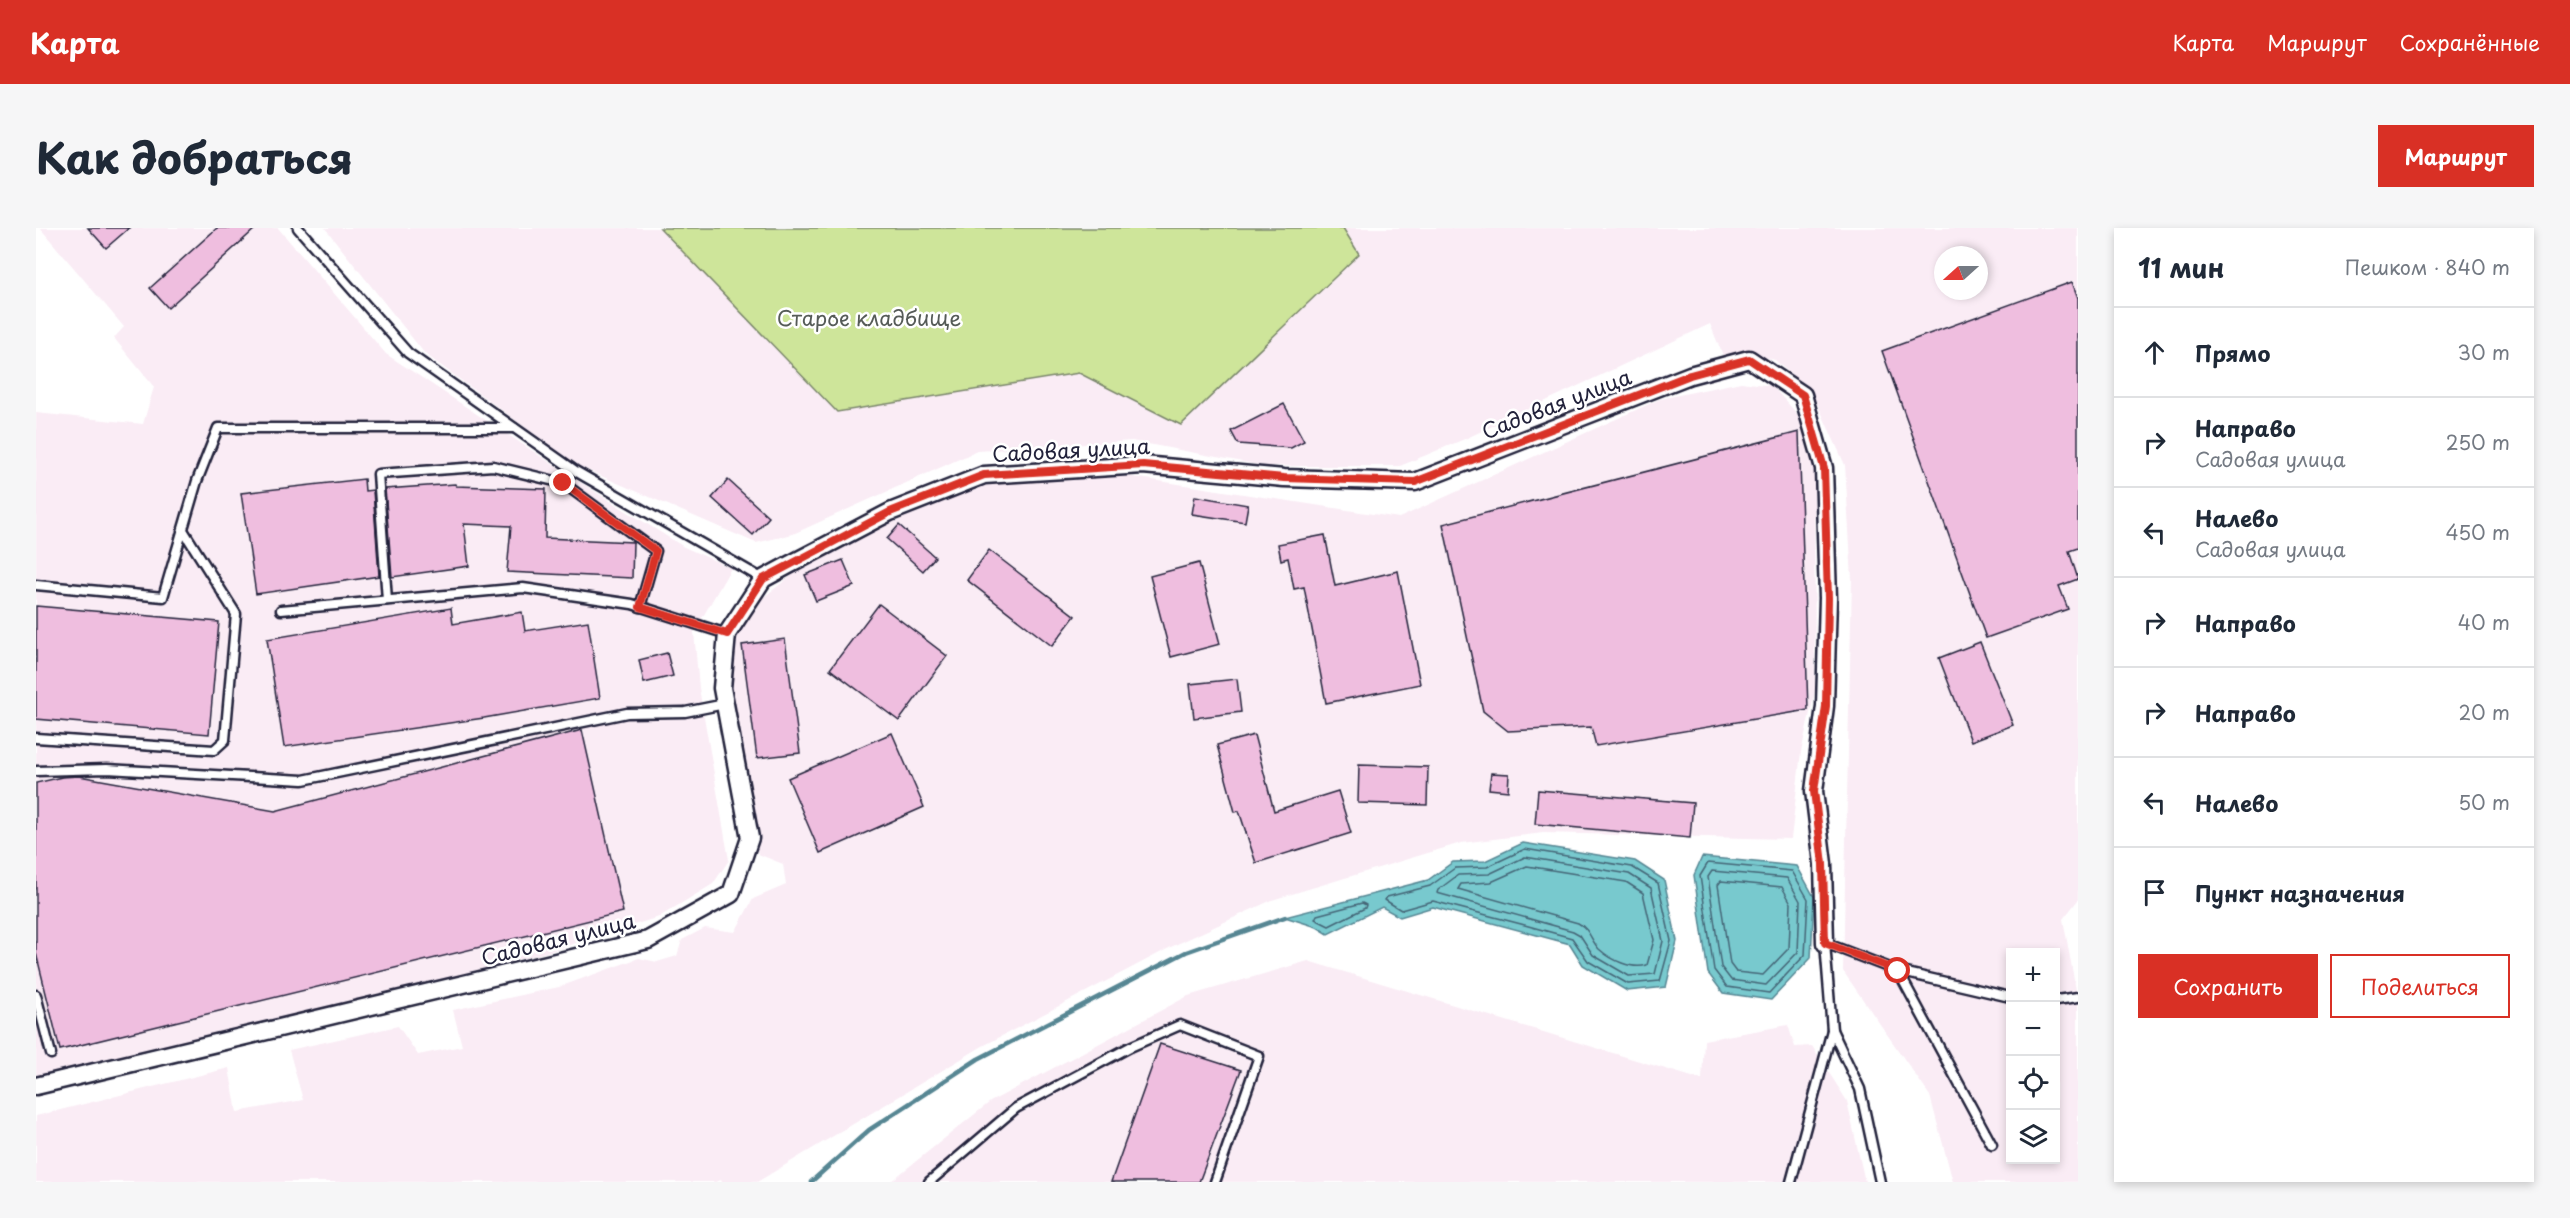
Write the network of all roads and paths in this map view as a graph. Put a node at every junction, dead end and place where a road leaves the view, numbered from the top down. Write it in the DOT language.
graph roads {
  1 [pos="298,228"];
  2 [pos="514,428"];
  3 [pos="183,530"];
  4 [pos="763,579"];
  5 [pos="36,585"];
  6 [pos="387,600"];
  7 [pos="640,607"];
  8 [pos="281,610"];
  9 [pos="727,634"];
  10 [pos="725,704"];
  11 [pos="36,738"];
  12 [pos="36,771"];
  13 [pos="1825,943"];
  14 [pos="1898,971"];
  15 [pos="36,995"];
  16 [pos="2006,995"];
  17 [pos="2078,997"];
  18 [pos="2060,999"];
  19 [pos="1832,1030"];
  20 [pos="51,1054"];
  21 [pos="36,1086"];
  22 [pos="1992,1144"];
  23 [pos="928,1182"];
  24 [pos="1215,1182"];
  25 [pos="1791,1182"];
  26 [pos="1880,1182"];
  1 -- 2 [label="lane"];
  2 -- 3 [label="lane"];
  2 -- 4 [label="lane"];
  3 -- 5 [label="lane"];
  3 -- 11 [label="lane"];
  4 -- 9 [label="street, Садовая улица"];
  4 -- 13 [label="street, Садовая улица"];
  6 -- 7 [label="lane"];
  6 -- 7 [label="lane"];
  6 -- 8 [label="lane"];
  7 -- 9 [label="lane"];
  9 -- 10 [label="street, Садовая улица"];
  10 -- 12 [label="lane"];
  10 -- 21 [label="street, Садовая улица"];
  13 -- 14 [label="lane"];
  13 -- 19 [label="lane"];
  14 -- 16 [label="lane"];
  14 -- 22 [label="lane"];
  15 -- 20 [label="lane"];
  17 -- 18 [label="lane"];
  19 -- 25 [label="lane"];
  19 -- 26 [label="lane"];
  23 -- 24 [label="lane"];
}
